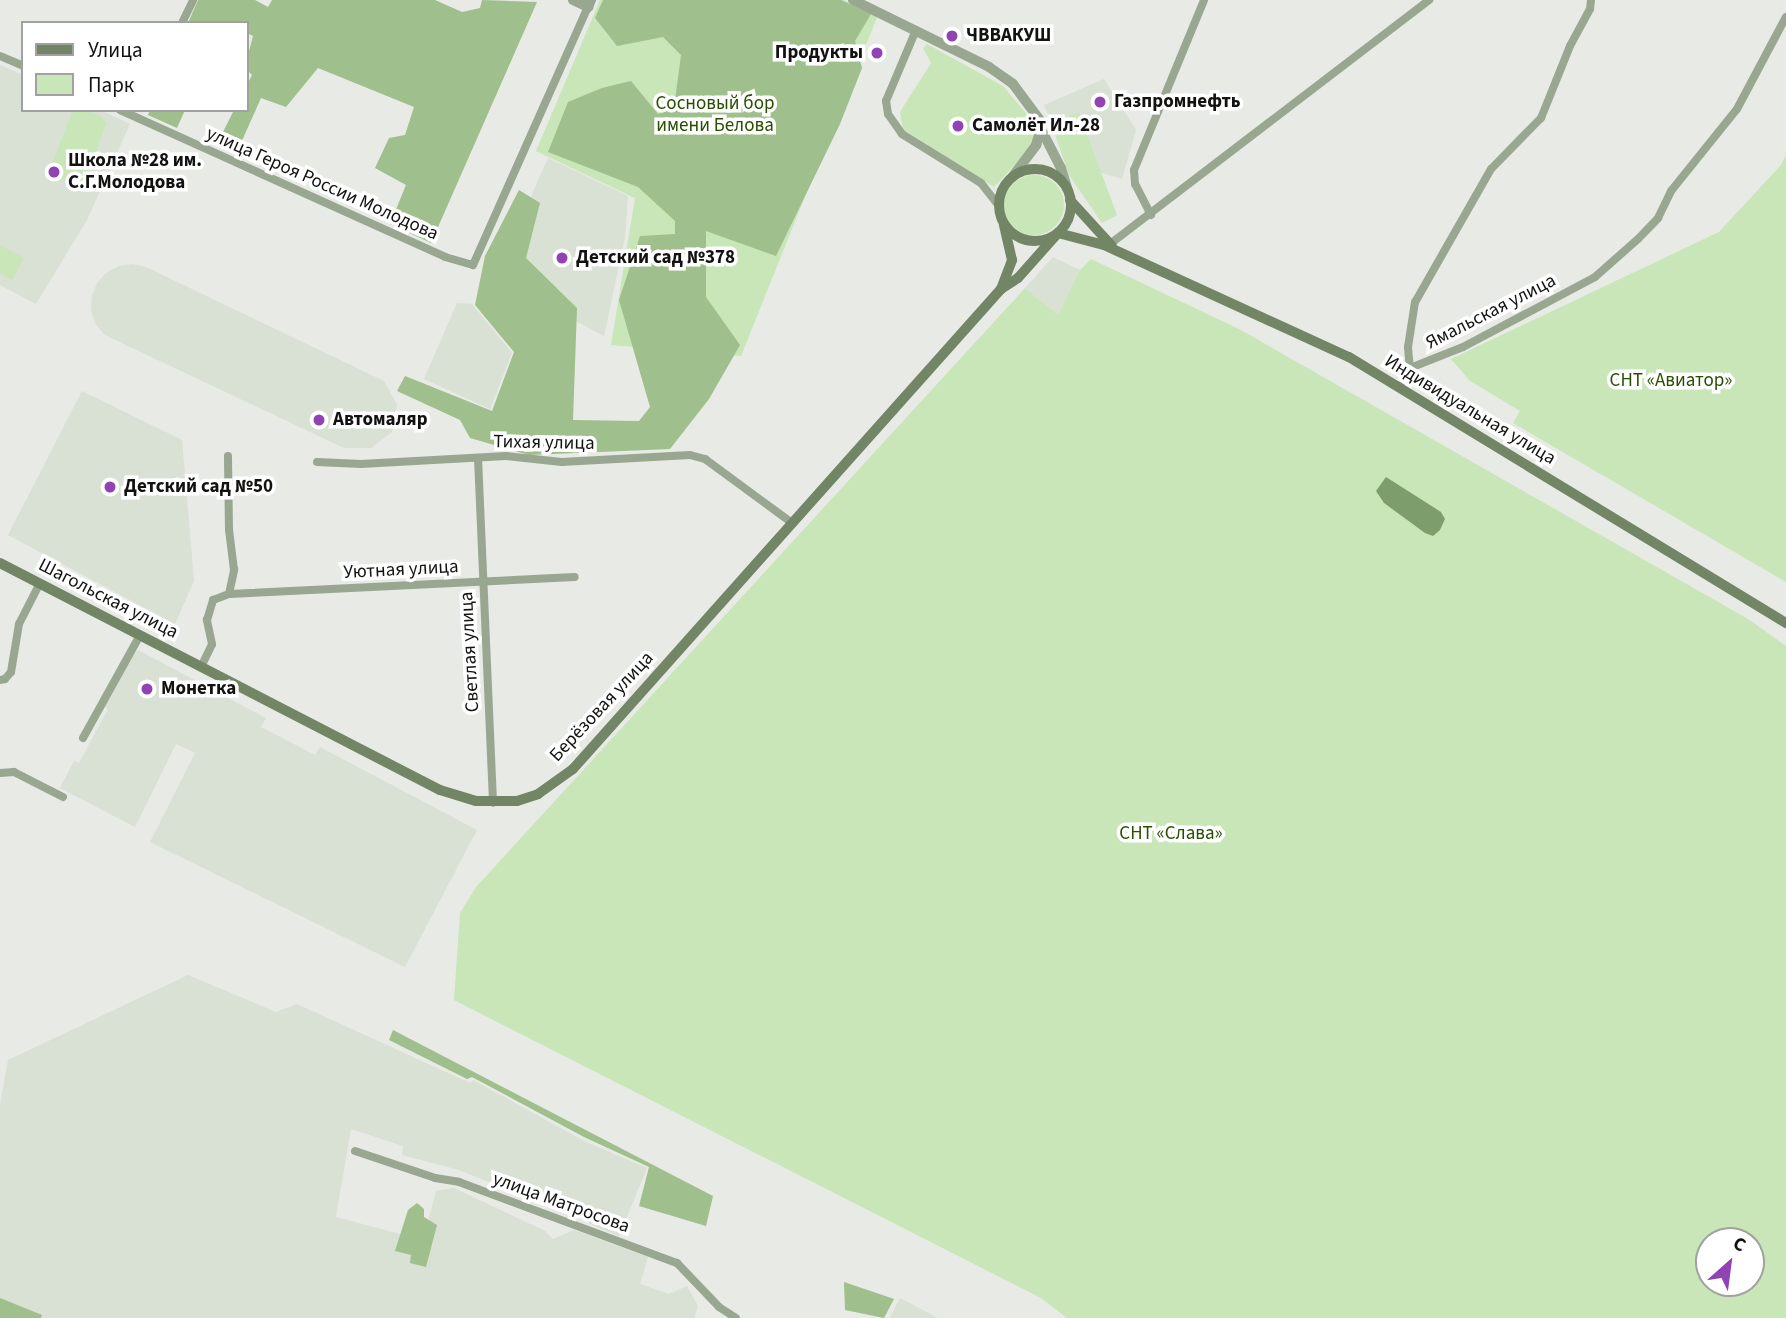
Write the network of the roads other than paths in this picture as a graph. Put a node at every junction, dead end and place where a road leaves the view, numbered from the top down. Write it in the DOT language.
graph roads {
  1 [pos="193,0"];
  2 [pos="573,0"];
  3 [pos="853,0"];
  4 [pos="1204,0"];
  5 [pos="1429,0"];
  6 [pos="1591,0"];
  7 [pos="590,4"];
  8 [pos="1786,17"];
  9 [pos="184,21"];
  10 [pos="916,30"];
  11 [pos="0,56"];
  12 [pos="21,65"];
  13 [pos="141,114"];
  14 [pos="1041,129"];
  15 [pos="1013,176"];
  16 [pos="1068,194"];
  17 [pos="999,206"];
  18 [pos="1151,215"];
  19 [pos="1003,222"];
  20 [pos="1058,233"];
  21 [pos="1110,244"];
  22 [pos="1122,254"];
  23 [pos="1001,289"];
  24 [pos="1410,368"];
  25 [pos="1400,386"];
  26 [pos="228,456"];
  27 [pos="478,458"];
  28 [pos="317,462"];
  29 [pos="792,523"];
  30 [pos="0,563"];
  31 [pos="575,577"];
  32 [pos="483,581"];
  33 [pos="40,583"];
  34 [pos="229,594"];
  35 [pos="1786,623"];
  36 [pos="140,635"];
  37 [pos="201,667"];
  38 [pos="0,680"];
  39 [pos="83,738"];
  40 [pos="0,773"];
  41 [pos="63,797"];
  42 [pos="493,803"];
  43 [pos="355,1151"];
  44 [pos="736,1318"];
  1 -- 9 [label="street"];
  2 -- 7 [label="street"];
  3 -- 10 [label="street"];
  4 -- 18 [label="street"];
  5 -- 18 [label="street"];
  6 -- 24 [label="street, Ямальская улица"];
  7 -- 13 [label="street, улица Героя России Молодова"];
  8 -- 24 [label="street, Ямальская улица"];
  10 -- 14 [label="street"];
  10 -- 17 [label="street"];
  11 -- 12 [label="street"];
  14 -- 15 [label="street"];
  14 -- 16 [label="street"];
  15 -- 16 [label="main road"];
  15 -- 17 [label="main road"];
  16 -- 20 [label="main road"];
  16 -- 21 [label="main road, Индивидуальная улица"];
  17 -- 19 [label="main road"];
  18 -- 21 [label="street"];
  19 -- 20 [label="main road"];
  19 -- 23 [label="main road, Берёзовая улица"];
  20 -- 22 [label="main road, Индивидуальная улица"];
  20 -- 23 [label="main road, Берёзовая улица"];
  21 -- 22 [label="main road, Индивидуальная улица"];
  22 -- 25 [label="main road, Индивидуальная улица"];
  23 -- 29 [label="main road, Берёзовая улица"];
  24 -- 25 [label="street"];
  25 -- 35 [label="main road, Индивидуальная улица"];
  26 -- 34 [label="street"];
  27 -- 28 [label="street, Тихая улица"];
  27 -- 29 [label="street, Тихая улица"];
  27 -- 32 [label="street, Светлая улица"];
  29 -- 42 [label="main road, Берёзовая улица"];
  30 -- 33 [label="main road, Шагольская улица"];
  31 -- 32 [label="street, Уютная улица"];
  32 -- 34 [label="street, Уютная улица"];
  32 -- 42 [label="street, Светлая улица"];
  33 -- 36 [label="main road, Шагольская улица"];
  33 -- 38 [label="street"];
  34 -- 37 [label="street"];
  36 -- 37 [label="main road, Шагольская улица"];
  36 -- 39 [label="street"];
  37 -- 42 [label="main road, Берёзовая улица"];
  40 -- 41 [label="street"];
  43 -- 44 [label="street, улица Матросова"];
}
